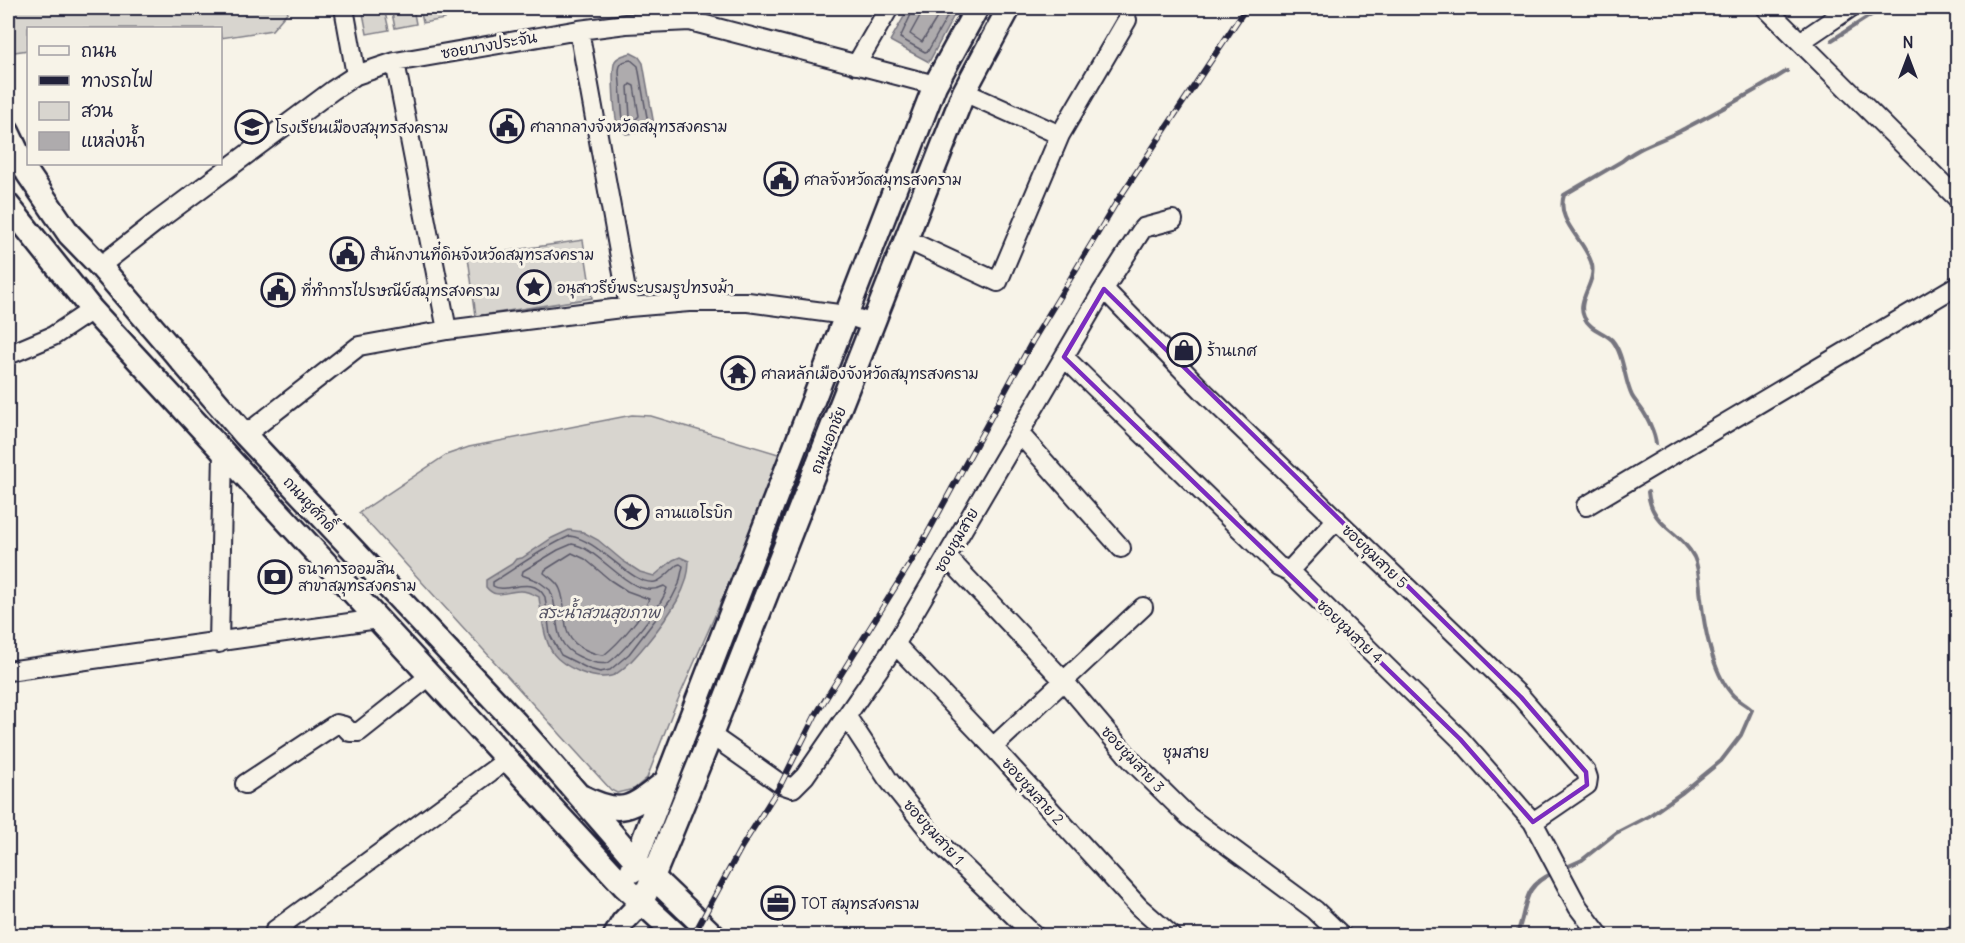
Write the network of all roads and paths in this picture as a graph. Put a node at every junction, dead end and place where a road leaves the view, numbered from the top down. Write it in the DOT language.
graph roads {
  1 [pos="344,8"];
  2 [pos="889,8"];
  3 [pos="977,8"];
  4 [pos="1009,8"];
  5 [pos="1766,8"];
  6 [pos="1850,8"];
  7 [pos="624,16"];
  8 [pos="1127,20"];
  9 [pos="579,30"];
  10 [pos="1800,42"];
  11 [pos="396,62"];
  12 [pos="856,65"];
  13 [pos="356,75"];
  14 [pos="935,85"];
  15 [pos="964,92"];
  16 [pos="8,132"];
  17 [pos="1060,135"];
  18 [pos="1958,199"];
  19 [pos="8,205"];
  20 [pos="1173,220"];
  21 [pos="905,240"];
  22 [pos="100,267"];
  23 [pos="1958,285"];
  24 [pos="1104,289"];
  25 [pos="628,307"];
  26 [pos="92,310"];
  27 [pos="846,315"];
  28 [pos="873,324"];
  29 [pos="447,330"];
  30 [pos="8,355"];
  31 [pos="1064,357"];
  32 [pos="1019,433"];
  33 [pos="244,435"];
  34 [pos="224,452"];
  35 [pos="1587,506"];
  36 [pos="1336,519"];
  37 [pos="1121,548"];
  38 [pos="947,557"];
  39 [pos="1289,571"];
  40 [pos="1143,607"];
  41 [pos="378,619"];
  42 [pos="219,643"];
  43 [pos="895,644"];
  44 [pos="8,671"];
  45 [pos="431,675"];
  46 [pos="1064,681"];
  47 [pos="847,717"];
  48 [pos="516,723"];
  49 [pos="711,735"];
  50 [pos="993,747"];
  51 [pos="501,751"];
  52 [pos="666,780"];
  53 [pos="245,784"];
  54 [pos="579,795"];
  55 [pos="1533,822"];
  56 [pos="635,860"];
  57 [pos="653,877"];
  58 [pos="625,887"];
  59 [pos="642,902"];
  60 [pos="619,928"];
  61 [pos="274,930"];
  62 [pos="1958,934"];
  63 [pos="678,936"];
  64 [pos="714,936"];
  65 [pos="1035,936"];
  66 [pos="1172,936"];
  67 [pos="1342,936"];
  68 [pos="1600,936"];
  69 [pos="1952,936"];
  1 -- 13 [label="street"];
  2 -- 12 [label="street"];
  3 -- 14 [label="main road, ถนนเอกชัย"];
  4 -- 15 [label="main road, ถนนเอกชัย"];
  5 -- 10 [label="street"];
  6 -- 10 [label="street"];
  7 -- 9 [label="street, ซอยบางประจัน"];
  7 -- 12 [label="street, ซอยบางประจัน"];
  8 -- 17 [label="street"];
  9 -- 11 [label="street, ซอยบางประจัน"];
  9 -- 25 [label="street"];
  10 -- 18 [label="street"];
  11 -- 13 [label="street, ซอยบางประจัน"];
  11 -- 29 [label="street"];
  12 -- 14 [label="street, ซอยบางประจัน"];
  13 -- 22 [label="street, ซอยบางประจัน"];
  14 -- 27 [label="main road, ถนนเอกชัย"];
  15 -- 17 [label="street"];
  15 -- 21 [label="main road, ถนนเอกชัย"];
  16 -- 22 [label="main road, ถนนชูศักดิ์"];
  17 -- 21 [label="street"];
  19 -- 26 [label="main road, ถนนชูศักดิ์"];
  20 -- 24 [label="street, ซอยชุมสาย"];
  21 -- 28 [label="main road, ถนนเอกชัย"];
  22 -- 33 [label="main road, ถนนชูศักดิ์"];
  23 -- 35 [label="street"];
  24 -- 31 [label="street, ซอยชุมสาย"];
  24 -- 36 [label="street, ซอยชุมสาย 5"];
  25 -- 27 [label="street"];
  25 -- 29 [label="street"];
  26 -- 30 [label="street"];
  26 -- 34 [label="main road, ถนนชูศักดิ์"];
  27 -- 28 [label="street"];
  27 -- 52 [label="main road, ถนนเอกชัย"];
  28 -- 49 [label="main road, ถนนเอกชัย"];
  29 -- 33 [label="street"];
  31 -- 32 [label="street, ซอยชุมสาย"];
  31 -- 39 [label="street, ซอยชุมสาย 4"];
  32 -- 37 [label="street"];
  32 -- 38 [label="street, ซอยชุมสาย"];
  33 -- 48 [label="main road, ถนนชูศักดิ์"];
  34 -- 41 [label="main road, ถนนชูศักดิ์"];
  34 -- 42 [label="street"];
  36 -- 39 [label="street"];
  36 -- 55 [label="street, ซอยชุมสาย 5"];
  38 -- 43 [label="street, ซอยชุมสาย"];
  38 -- 46 [label="street, ซอยชุมสาย 3"];
  39 -- 55 [label="street, ซอยชุมสาย 4"];
  40 -- 46 [label="street"];
  41 -- 42 [label="street"];
  41 -- 45 [label="main road, ถนนชูศักดิ์"];
  42 -- 44 [label="street"];
  43 -- 47 [label="street, ซอยชุมสาย"];
  43 -- 50 [label="street, ซอยชุมสาย 2"];
  45 -- 51 [label="main road, ถนนชูศักดิ์"];
  45 -- 53 [label="street"];
  46 -- 50 [label="street"];
  46 -- 67 [label="street, ซอยชุมสาย 3"];
  47 -- 49 [label="street, ซอยชุมสาย"];
  47 -- 65 [label="street, ซอยชุมสาย 1"];
  48 -- 51 [label="main road"];
  48 -- 54 [label="main road, ถนนชูศักดิ์"];
  49 -- 57 [label="main road, ถนนเอกชัย"];
  50 -- 66 [label="street, ซอยชุมสาย 2"];
  51 -- 58 [label="main road, ถนนชูศักดิ์"];
  51 -- 61 [label="street"];
  52 -- 54 [label="main road"];
  52 -- 56 [label="main road, ถนนเอกชัย"];
  54 -- 56 [label="main road, ถนนชูศักดิ์"];
  55 -- 68 [label="street, ซอยชุมสาย 4"];
  56 -- 57 [label="main road, ถนนชูศักดิ์"];
  56 -- 58 [label="main road, ถนนเอกชัย"];
  57 -- 59 [label="main road, ถนนเอกชัย"];
  57 -- 64 [label="main road, ถนนชูศักดิ์"];
  58 -- 59 [label="main road, ถนนชูศักดิ์"];
  58 -- 60 [label="main road, ถนนเอกชัย"];
  59 -- 60 [label="main road"];
  59 -- 63 [label="main road, ถนนชูศักดิ์"];
  62 -- 69 [label="street"];
}
